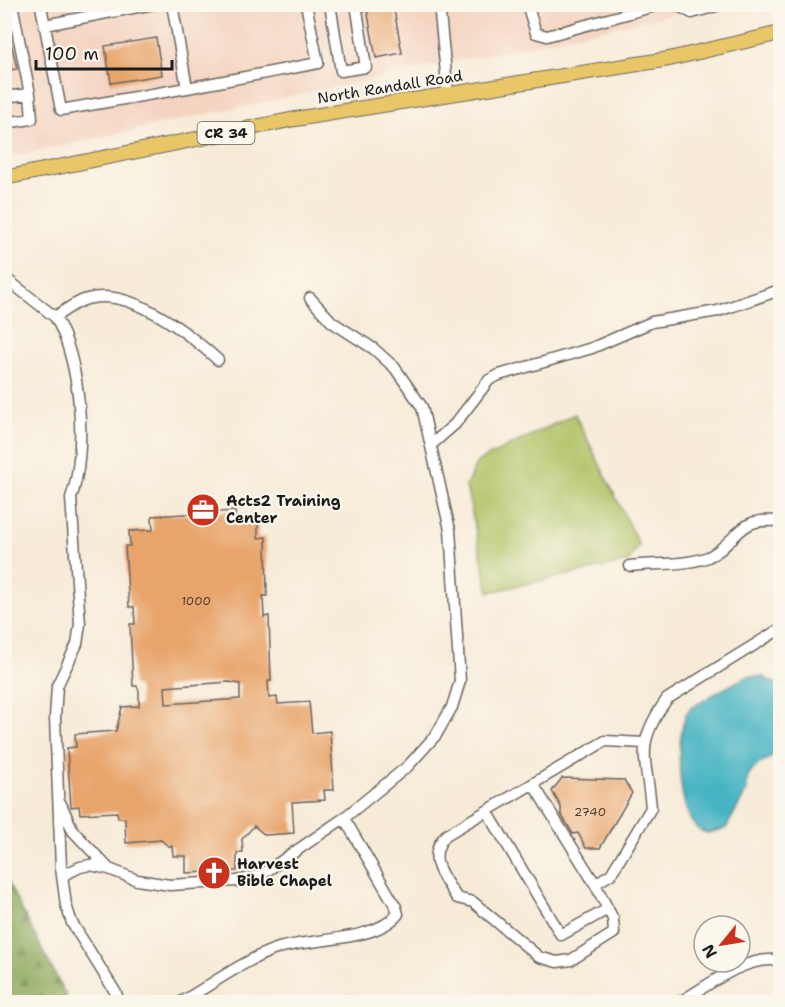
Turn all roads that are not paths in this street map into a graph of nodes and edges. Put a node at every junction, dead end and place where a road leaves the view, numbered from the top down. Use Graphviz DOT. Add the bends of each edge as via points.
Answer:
graph roads {
  1 [pos="12,4"];
  2 [pos="153,4"];
  3 [pos="172,4"];
  4 [pos="306,4"];
  5 [pos="330,4"];
  6 [pos="356,4"];
  7 [pos="439,4"];
  8 [pos="527,4"];
  9 [pos="662,4"];
  10 [pos="675,4"];
  11 [pos="723,4"];
  12 [pos="45,5"];
  13 [pos="45,25"];
  14 [pos="780,33"];
  15 [pos="187,88"];
  16 [pos="30,94"];
  17 [pos="448,94"];
  18 [pos="4,97"];
  19 [pos="4,123"];
  20 [pos="4,178"];
  21 [pos="4,277"];
  22 [pos="780,290"];
  23 [pos="310,298"];
  24 [pos="55,316"];
  25 [pos="218,360"];
  26 [pos="431,445"];
  27 [pos="780,521"];
  28 [pos="630,566"];
  29 [pos="780,629"];
  30 [pos="644,743"];
  31 [pos="534,784"];
  32 [pos="58,798"];
  33 [pos="487,811"];
  34 [pos="344,818"];
  35 [pos="108,869"];
  36 [pos="62,876"];
  37 [pos="595,884"];
  38 [pos="608,909"];
  39 [pos="780,960"];
  40 [pos="119,1002"];
  41 [pos="181,1002"];
  42 [pos="680,1002"];
  1 -- 16 [label="street"];
  2 -- 13 [label="street"];
  3 -- 15 [label="street"];
  4 -- 15 [label="street" via="318,63"];
  5 -- 6 [label="street" via="341,71 366,67"];
  7 -- 17 [label="street"];
  8 -- 9 [label="street" via="536,33 547,36"];
  10 -- 11 [label="street" via="692,13"];
  12 -- 13 [label="street"];
  13 -- 15 [label="street" via="61,110"];
  14 -- 17 [label="main road, North Randall Road / CR 34" via="669,59"];
  16 -- 18 [label="street"];
  16 -- 19 [label="street" via="32,119"];
  17 -- 20 [label="main road, North Randall Road / CR 34" via="295,119"];
  21 -- 24 [label="street"];
  22 -- 26 [label="street" via="718,311 652,322 592,348 499,375 489,380 455,424"];
  23 -- 26 [label="street" via="332,322 395,368 422,407"];
  24 -- 25 [label="street" via="88,298 121,301 153,311 186,332"];
  24 -- 32 [label="street" via="75,364 80,457 71,498 80,624 77,644 57,686"];
  26 -- 34 [label="street" via="450,530 460,681 452,707 436,735 408,766"];
  27 -- 28 [label="street" via="748,525 711,556 688,563"];
  29 -- 30 [label="street" via="667,699"];
  30 -- 31 [label="street" via="605,741"];
  30 -- 37 [label="street" via="651,808 610,874"];
  31 -- 33 [label="street"];
  31 -- 37 [label="street"];
  32 -- 35 [label="street" via="73,831"];
  32 -- 36 [label="street"];
  33 -- 38 [label="street" via="561,935"];
  33 -- 38 [label="street" via="438,843 438,868 457,898 473,902 539,957 557,962 571,960 614,933"];
  34 -- 35 [label="street" via="261,875 237,881 170,885 137,880"];
  34 -- 41 [label="street" via="398,914 374,930 268,952"];
  35 -- 36 [label="street" via="80,867"];
  36 -- 40 [label="street" via="72,923"];
  37 -- 38 [label="street"];
  39 -- 42 [label="street" via="747,963"];
}
